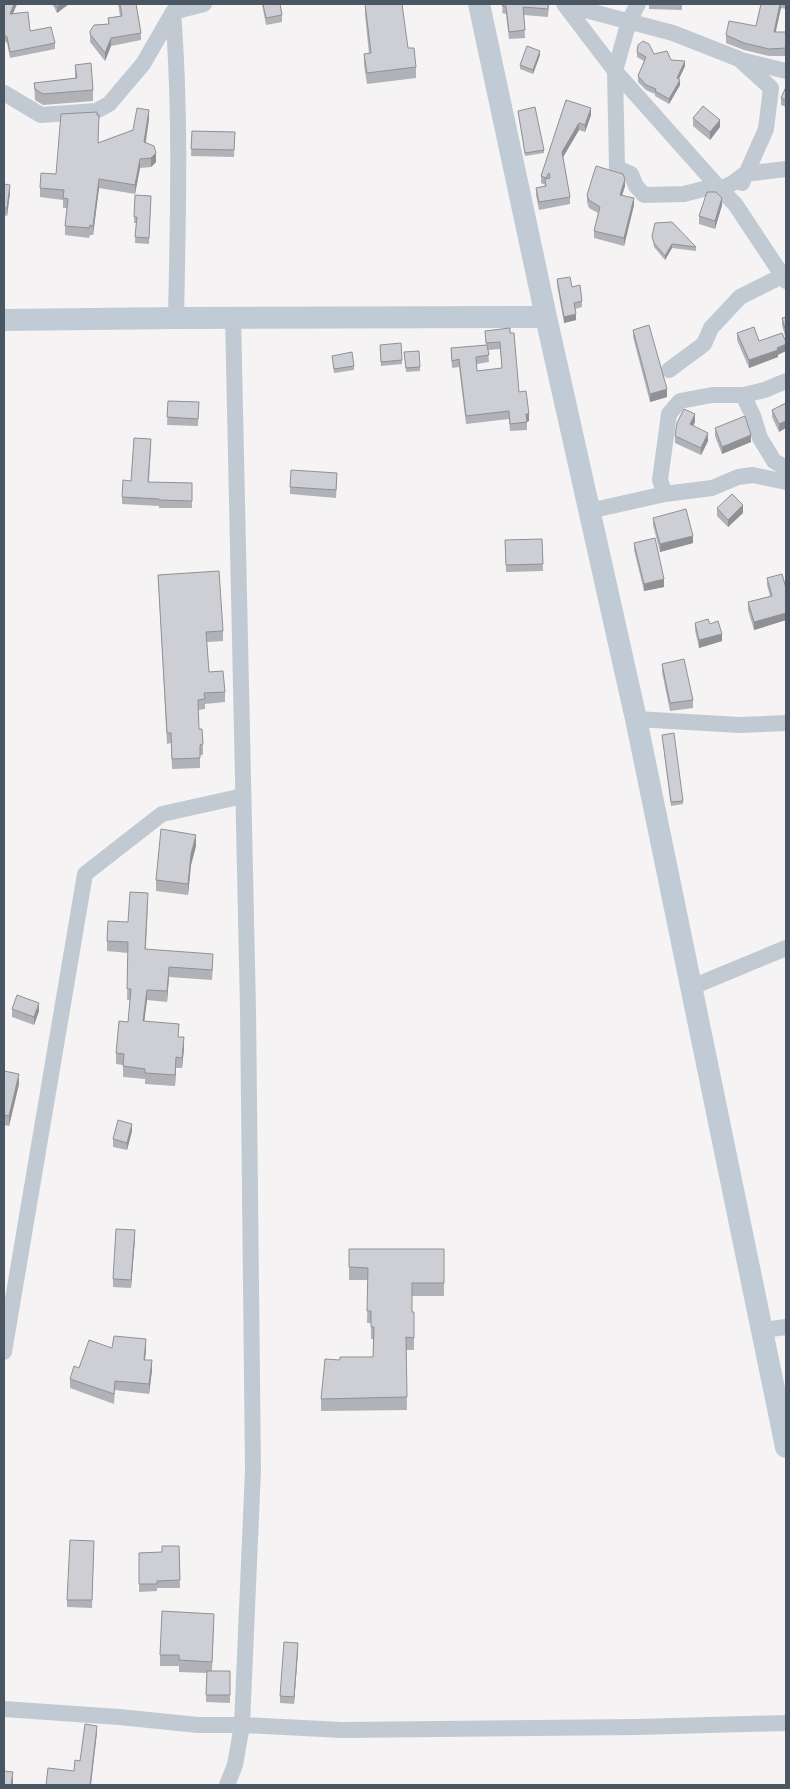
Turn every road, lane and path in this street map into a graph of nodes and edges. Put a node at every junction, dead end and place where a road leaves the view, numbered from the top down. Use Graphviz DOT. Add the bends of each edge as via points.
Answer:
graph roads {
  1 [pos="204,4"];
  2 [pos="479,4"];
  3 [pos="565,4"];
  4 [pos="638,4"];
  5 [pos="173,12"];
  6 [pos="629,21"];
  7 [pos="739,59"];
  8 [pos="786,70"];
  9 [pos="615,71"];
  10 [pos="4,93"];
  11 [pos="786,170"];
  12 [pos="745,174"];
  13 [pos="720,189"];
  14 [pos="735,204"];
  15 [pos="785,277"];
  16 [pos="233,317"];
  17 [pos="546,317"];
  18 [pos="176,318"];
  19 [pos="4,320"];
  20 [pos="669,370"];
  21 [pos="786,381"];
  22 [pos="743,394"];
  23 [pos="786,468"];
  24 [pos="786,482"];
  25 [pos="665,494"];
  26 [pos="590,511"];
  27 [pos="636,719"];
  28 [pos="786,723"];
  29 [pos="243,796"];
  30 [pos="786,948"];
  31 [pos="692,987"];
  32 [pos="786,1326"];
  33 [pos="763,1330"];
  34 [pos="4,1352"];
  35 [pos="786,1446"];
  36 [pos="4,1710"];
  37 [pos="786,1723"];
  38 [pos="242,1725"];
  39 [pos="227,1785"];
  1 -- 5 [label="street"];
  2 -- 17 [label="main road"];
  3 -- 6 [label="street"];
  3 -- 9 [label="street"];
  4 -- 6 [label="street"];
  5 -- 10 [label="street" via="143,64 109,104 96,111 41,116"];
  5 -- 18 [label="street" via="179,134"];
  6 -- 7 [label="street" via="673,33"];
  6 -- 9 [label="street"];
  7 -- 8 [label="street"];
  7 -- 12 [label="street" via="772,88 766,129"];
  9 -- 13 [label="street"];
  9 -- 13 [label="street" via="617,168 631,174 644,195"];
  11 -- 12 [label="street"];
  12 -- 13 [label="street"];
  12 -- 14 [label="street"];
  13 -- 14 [label="street"];
  14 -- 15 [label="street"];
  15 -- 20 [label="street" via="740,297 710,328 704,344"];
  16 -- 17 [label="main road"];
  16 -- 18 [label="main road"];
  16 -- 29 [label="street"];
  17 -- 26 [label="main road"];
  18 -- 19 [label="main road"];
  21 -- 22 [label="street" via="765,390"];
  22 -- 23 [label="street" via="760,438 774,461"];
  22 -- 25 [label="street" via="680,401 669,414 660,480"];
  24 -- 25 [label="street" via="753,475 738,477 712,488"];
  25 -- 26 [label="street"];
  26 -- 27 [label="main road"];
  27 -- 28 [label="street" via="740,725"];
  27 -- 31 [label="main road"];
  29 -- 34 [label="street" via="162,814 85,874"];
  29 -- 38 [label="street" via="253,1470"];
  30 -- 31 [label="street"];
  31 -- 33 [label="main road"];
  32 -- 33 [label="street"];
  33 -- 35 [label="main road"];
  36 -- 38 [label="street" via="198,1725"];
  37 -- 38 [label="street" via="352,1730"];
  38 -- 39 [label="street" via="236,1765"];
}
